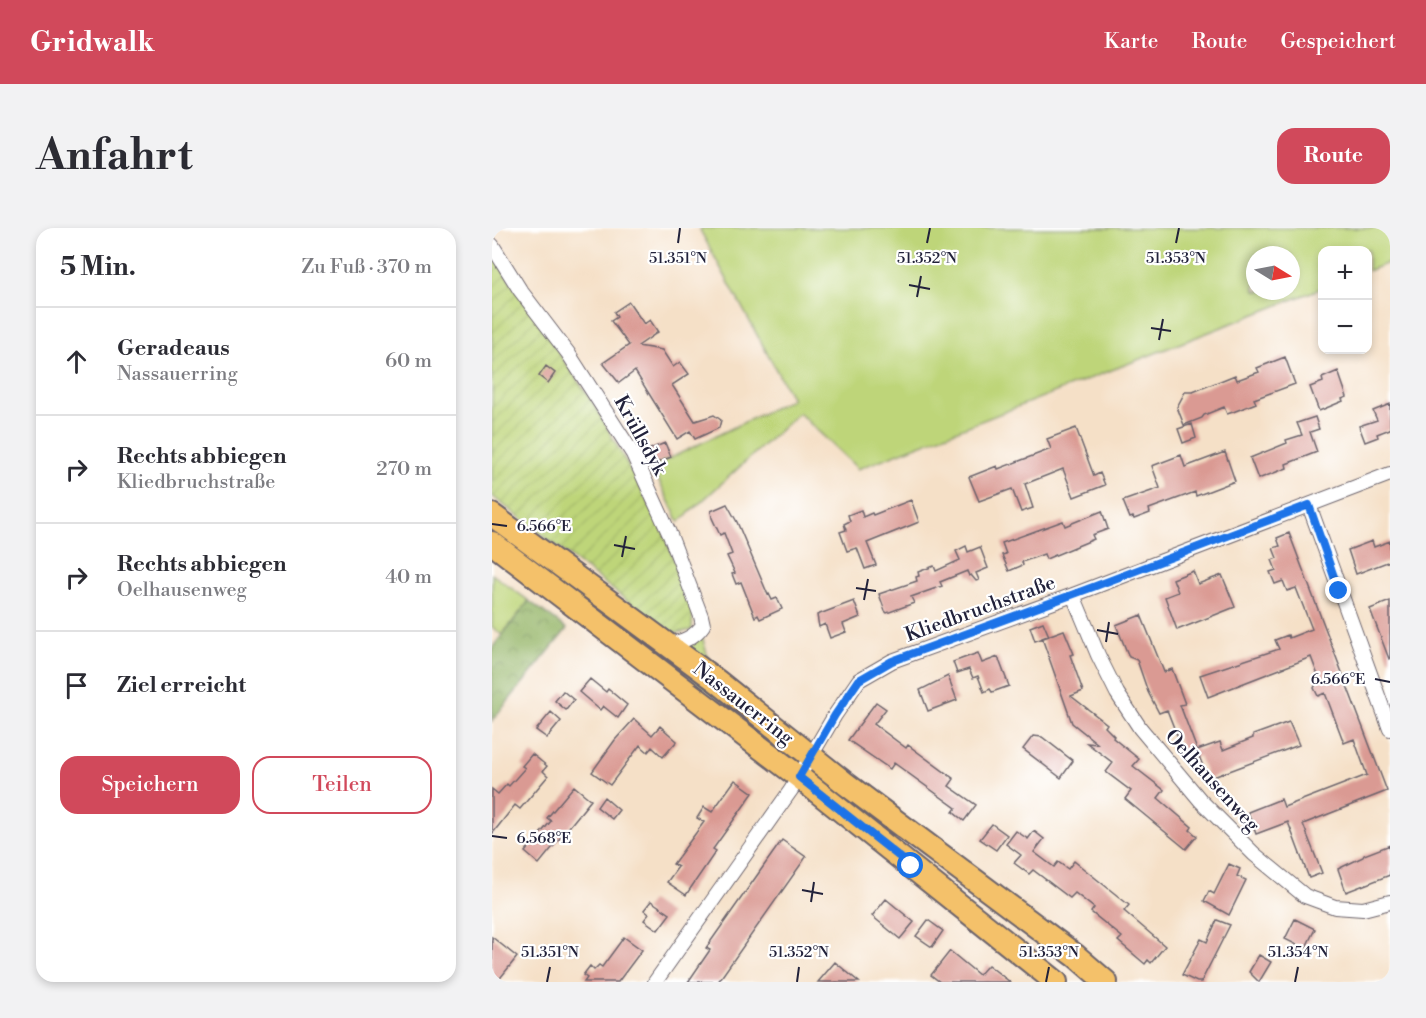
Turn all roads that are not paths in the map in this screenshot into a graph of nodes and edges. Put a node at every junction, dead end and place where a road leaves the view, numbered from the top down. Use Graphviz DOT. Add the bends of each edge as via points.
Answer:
graph roads {
  1 [pos="492,244"];
  2 [pos="1390,474"];
  3 [pos="1309,505"];
  4 [pos="492,515"];
  5 [pos="492,543"];
  6 [pos="1073,595"];
  7 [pos="667,644"];
  8 [pos="1390,729"];
  9 [pos="811,755"];
  10 [pos="799,777"];
  11 [pos="1390,902"];
  12 [pos="655,982"];
  13 [pos="1056,982"];
  14 [pos="1106,982"];
  1 -- 7 [label="street, Krüllsdyk" via="633,454 670,535 703,625 697,633"];
  2 -- 3 [label="street, Kliedbruchstraße"];
  3 -- 6 [label="street, Kliedbruchstraße"];
  3 -- 8 [label="street"];
  4 -- 7 [label="main road, Nassauerring"];
  5 -- 10 [label="main road, Nassauerring"];
  6 -- 9 [label="street, Kliedbruchstraße" via="892,661 859,680"];
  6 -- 11 [label="street, Oelhausenweg" via="1117,693 1140,728 1201,801 1254,854 1305,896 1335,907 1363,909"];
  7 -- 9 [label="main road, Nassauerring"];
  9 -- 10 [label="street, Kliedbruchstraße"];
  9 -- 14 [label="main road, Nassauerring"];
  10 -- 12 [label="street, Kliedbruchstraße"];
  10 -- 13 [label="main road, Nassauerring"];
}
